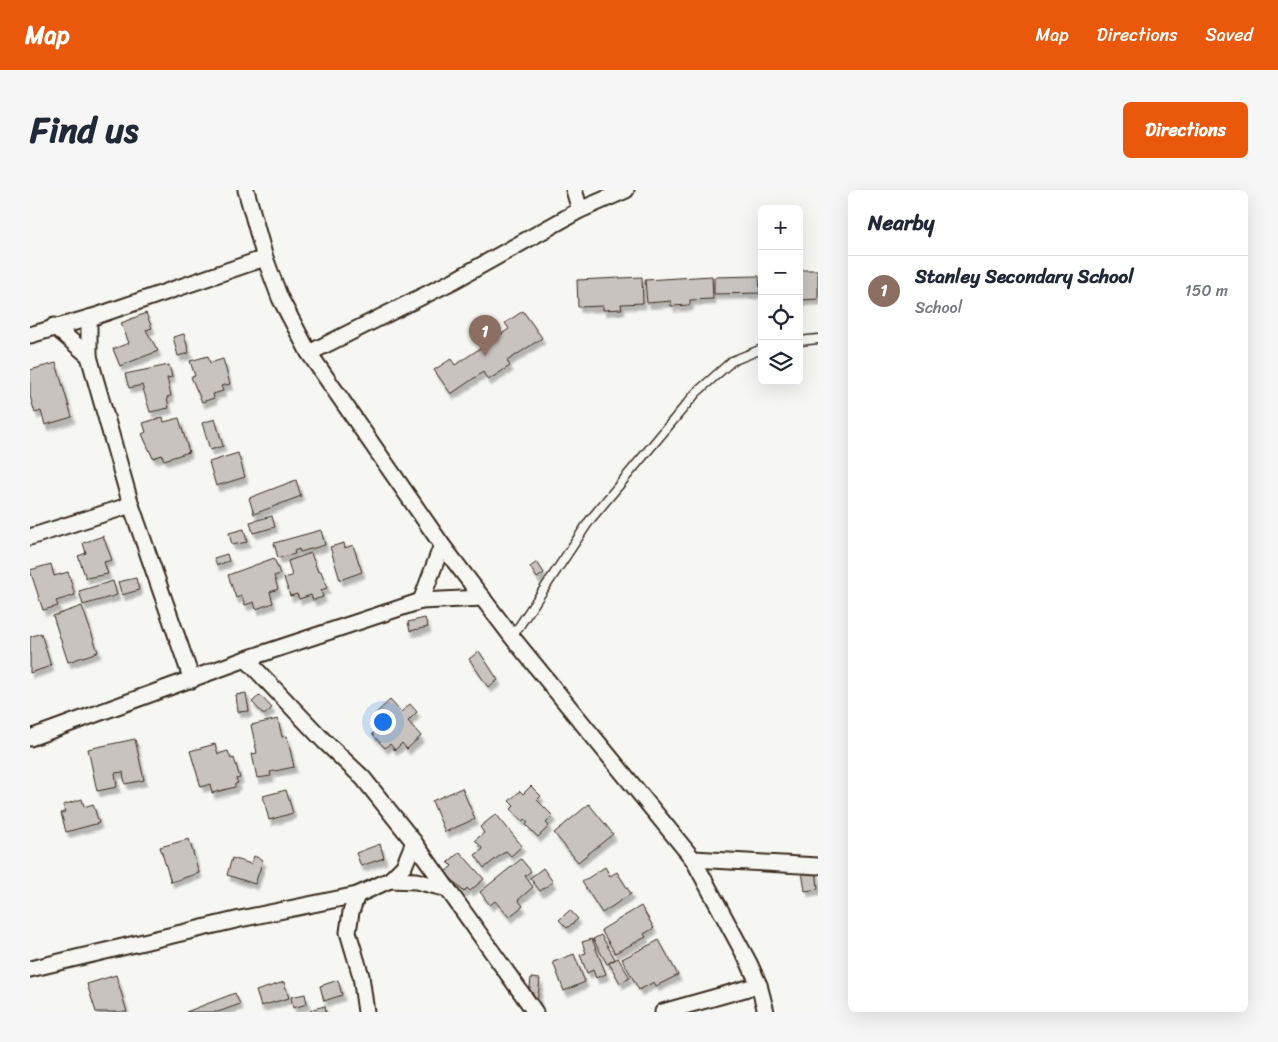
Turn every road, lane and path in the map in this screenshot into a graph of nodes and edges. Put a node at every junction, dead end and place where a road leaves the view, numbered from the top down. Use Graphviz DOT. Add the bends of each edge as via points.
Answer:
graph roads {
  1 [pos="246,190"];
  2 [pos="574,190"];
  3 [pos="626,190"];
  4 [pos="580,210"];
  5 [pos="265,258"];
  6 [pos="89,318"];
  7 [pos="54,326"];
  8 [pos="30,335"];
  9 [pos="818,339"];
  10 [pos="803,341"];
  11 [pos="758,351"];
  12 [pos="309,353"];
  13 [pos="89,356"];
  14 [pos="131,505"];
  15 [pos="30,537"];
  16 [pos="442,546"];
  17 [pos="483,598"];
  18 [pos="421,601"];
  19 [pos="512,637"];
  20 [pos="246,659"];
  21 [pos="192,680"];
  22 [pos="30,738"];
  23 [pos="414,842"];
  24 [pos="693,859"];
  25 [pos="818,866"];
  26 [pos="390,880"];
  27 [pos="448,889"];
  28 [pos="357,895"];
  29 [pos="30,969"];
  30 [pos="759,984"];
  31 [pos="366,1012"];
  32 [pos="535,1012"];
  33 [pos="663,1012"];
  34 [pos="766,1012"];
  1 -- 5 [label="street"];
  2 -- 4 [label="street"];
  3 -- 4 [label="street"];
  4 -- 12 [label="street" via="455,280"];
  5 -- 6 [label="street"];
  5 -- 12 [label="street" via="280,298"];
  6 -- 7 [label="street"];
  6 -- 13 [label="street"];
  7 -- 8 [label="street"];
  7 -- 13 [label="street"];
  9 -- 10 [label="lane"];
  11 -- 19 [label="lane" via="732,361 696,393 590,520"];
  12 -- 16 [label="street"];
  13 -- 14 [label="street"];
  14 -- 15 [label="street"];
  14 -- 21 [label="street"];
  16 -- 17 [label="street"];
  16 -- 18 [label="street"];
  17 -- 18 [label="street"];
  17 -- 19 [label="street"];
  18 -- 20 [label="street"];
  19 -- 24 [label="street"];
  20 -- 21 [label="street"];
  20 -- 23 [label="street" via="363,778"];
  21 -- 22 [label="street"];
  23 -- 26 [label="street" via="404,866"];
  23 -- 27 [label="street"];
  24 -- 25 [label="street"];
  24 -- 30 [label="street"];
  26 -- 27 [label="street"];
  26 -- 28 [label="street"];
  27 -- 32 [label="street"];
  28 -- 29 [label="street"];
  28 -- 31 [label="street" via="348,932 361,976"];
  30 -- 33 [label="street"];
  30 -- 34 [label="street"];
}
